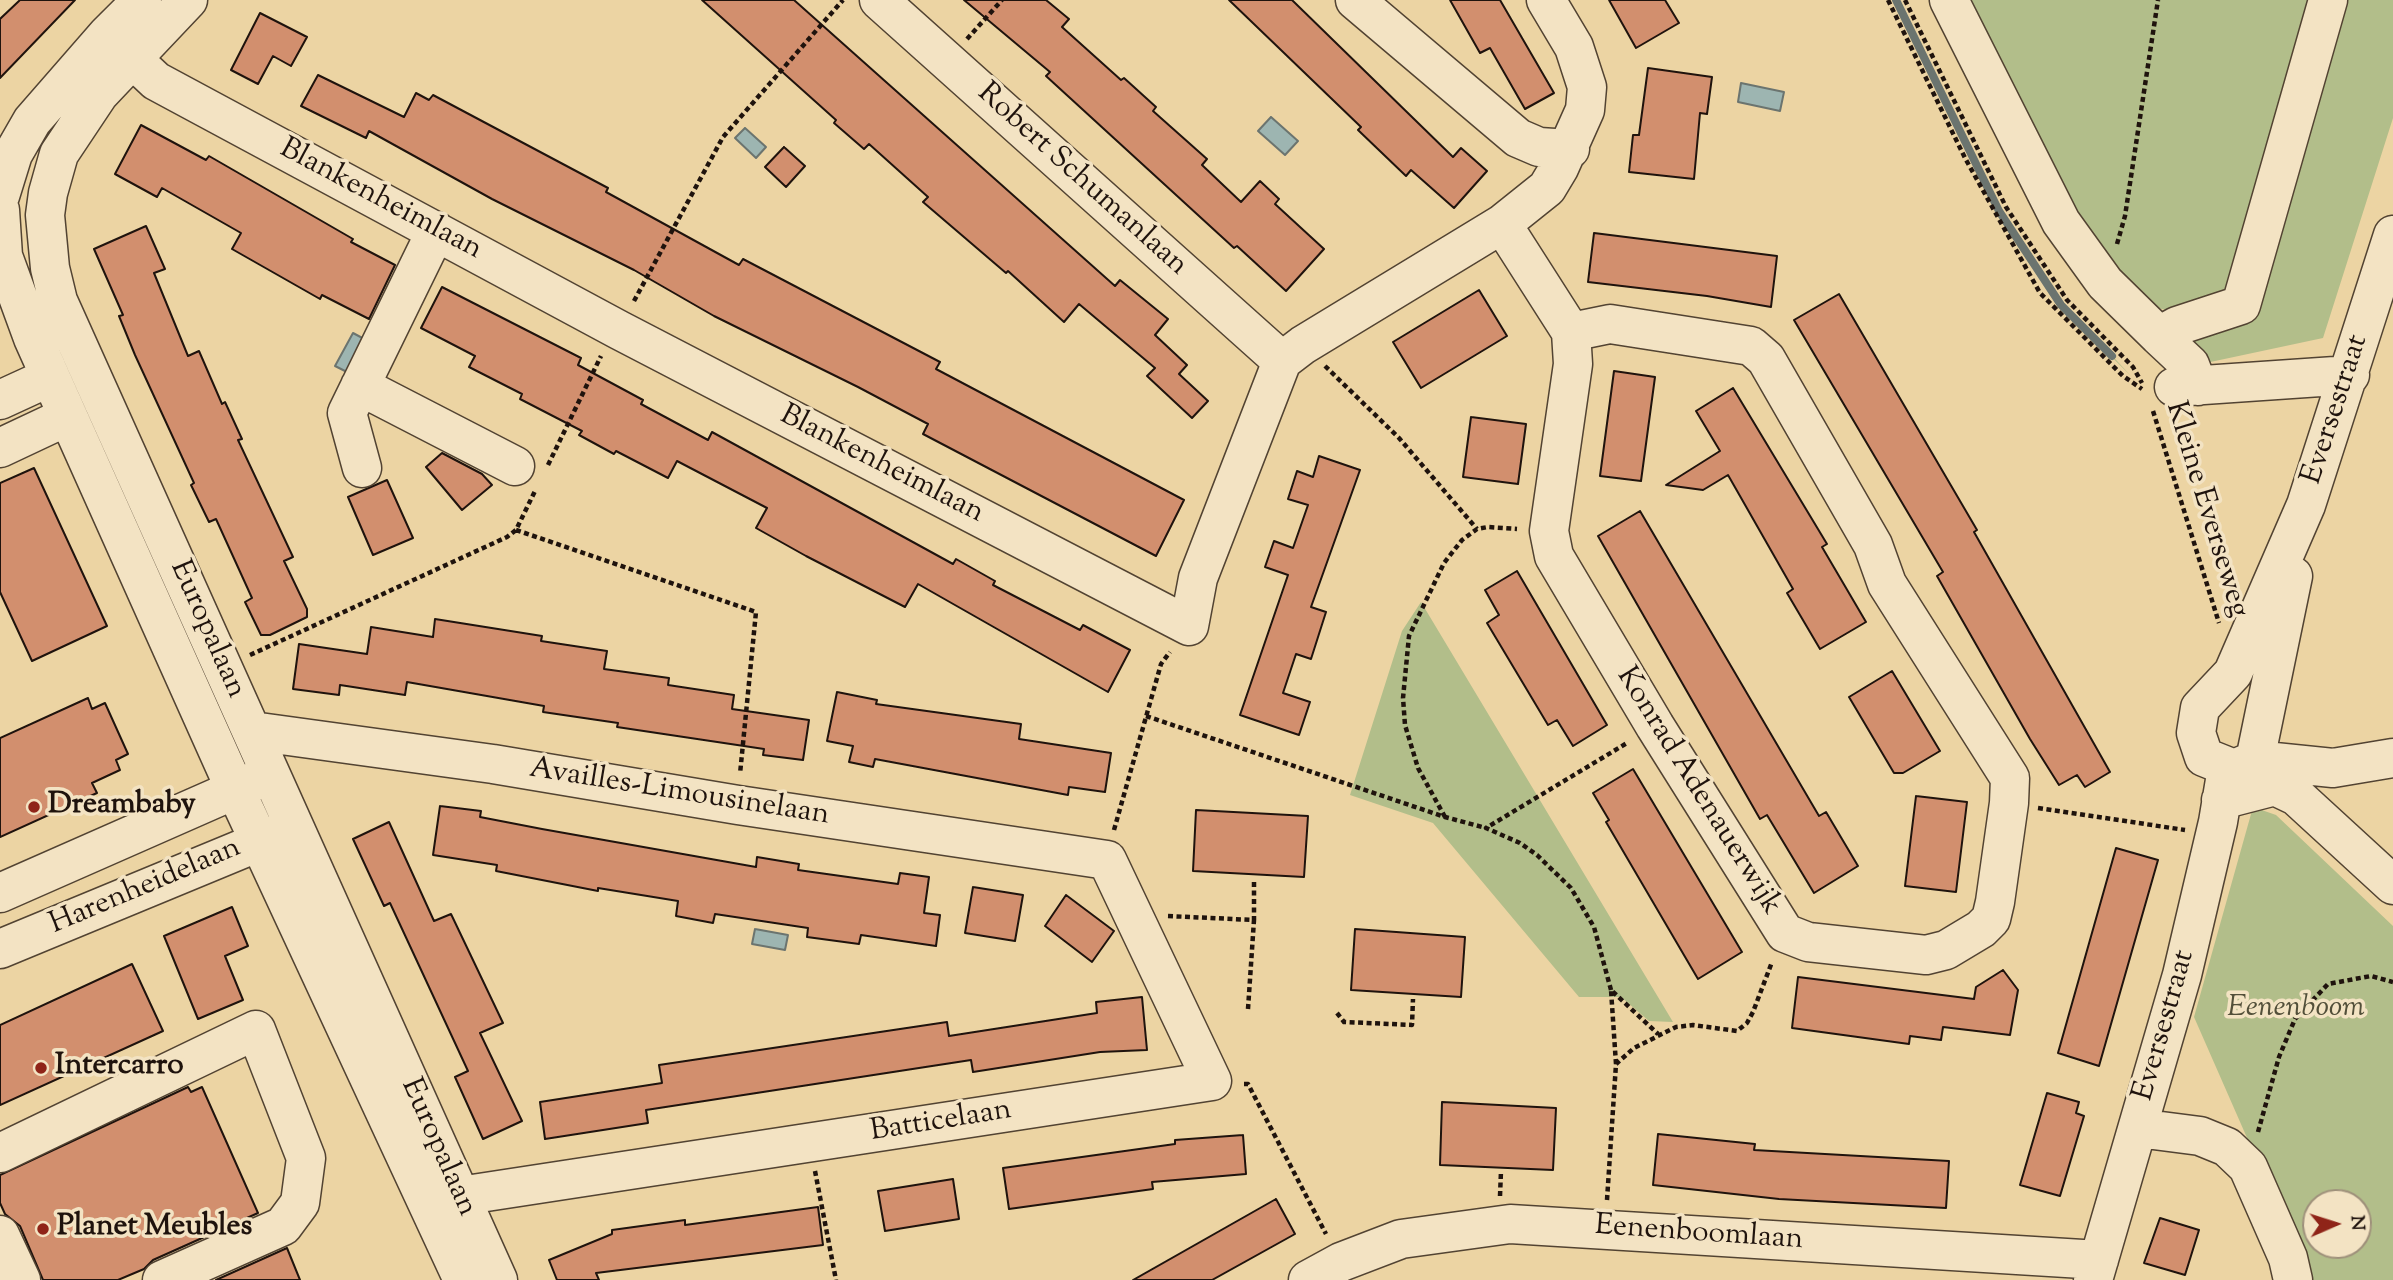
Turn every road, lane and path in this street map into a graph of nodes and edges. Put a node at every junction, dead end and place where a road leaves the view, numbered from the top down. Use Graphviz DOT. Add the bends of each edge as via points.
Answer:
graph roads {
  1 [pos="142,0"];
  2 [pos="188,0"];
  3 [pos="843,0"];
  4 [pos="879,0"];
  5 [pos="1002,0"];
  6 [pos="1355,0"];
  7 [pos="1546,0"];
  8 [pos="1888,0"];
  9 [pos="1949,0"];
  10 [pos="2158,0"];
  11 [pos="2328,0"];
  12 [pos="119,47"];
  13 [pos="948,61"];
  14 [pos="1570,149"];
  15 [pos="0,195"];
  16 [pos="0,210"];
  17 [pos="1502,224"];
  18 [pos="436,231"];
  19 [pos="2393,235"];
  20 [pos="2105,283"];
  21 [pos="617,328"];
  22 [pos="1571,332"];
  23 [pos="2159,336"];
  24 [pos="1293,353"];
  25 [pos="2350,375"];
  26 [pos="50,377"];
  27 [pos="360,386"];
  28 [pos="2172,389"];
  29 [pos="0,400"];
  30 [pos="68,416"];
  31 [pos="0,448"];
  32 [pos="362,468"];
  33 [pos="533,473"];
  34 [pos="2306,505"];
  35 [pos="1477,529"];
  36 [pos="516,530"];
  37 [pos="1549,531"];
  38 [pos="1189,626"];
  39 [pos="2220,628"];
  40 [pos="222,668"];
  41 [pos="1146,716"];
  42 [pos="1655,726"];
  43 [pos="251,731"];
  44 [pos="2393,758"];
  45 [pos="270,774"];
  46 [pos="235,789"];
  47 [pos="2230,791"];
  48 [pos="2009,803"];
  49 [pos="737,805"];
  50 [pos="1445,817"];
  51 [pos="1486,828"];
  52 [pos="277,834"];
  53 [pos="1107,860"];
  54 [pos="1254,881"];
  55 [pos="2393,885"];
  56 [pos="0,893"];
  57 [pos="1136,920"];
  58 [pos="1254,920"];
  59 [pos="1785,933"];
  60 [pos="0,949"];
  61 [pos="2393,982"];
  62 [pos="1611,990"];
  63 [pos="1413,999"];
  64 [pos="1248,1009"];
  65 [pos="1337,1013"];
  66 [pos="1658,1034"];
  67 [pos="1616,1064"];
  68 [pos="1212,1081"];
  69 [pos="2138,1128"];
  70 [pos="810,1143"];
  71 [pos="0,1153"];
  72 [pos="2248,1167"];
  73 [pos="443,1199"];
  74 [pos="1605,1229"];
  75 [pos="0,1235"];
  76 [pos="2096,1270"];
  77 [pos="1325,1271"];
  78 [pos="21,1280"];
  79 [pos="162,1280"];
  80 [pos="463,1280"];
  81 [pos="498,1280"];
  82 [pos="836,1280"];
  83 [pos="2293,1280"];
  1 -- 12 [label="street, Europalaan"];
  2 -- 12 [label="street, Europalaan"];
  3 -- 21 [label="path" via="723,136"];
  4 -- 13 [label="street, Robert Schumanlaan"];
  5 -- 13 [label="path"];
  6 -- 14 [label="street" via="1518,138 1539,147"];
  7 -- 14 [label="street" via="1574,47 1587,87 1585,110"];
  8 -- 28 [label="path" via="1965,159 2040,293 2123,376"];
  9 -- 20 [label="street" via="2061,222"];
  10 -- 20 [label="path" via="2125,216"];
  11 -- 23 [label="street" via="2241,305"];
  12 -- 15 [label="street, Europalaan" via="33,121 13,154"];
  12 -- 18 [label="street, Blankenheimlaan" via="156,81"];
  12 -- 40 [label="street, Europalaan" via="59,154 45,215 50,268 58,301"];
  13 -- 24 [label="street, Robert Schumanlaan"];
  14 -- 17 [label="street" via="1547,188"];
  16 -- 26 [label="street, Europalaan" via="8,274"];
  17 -- 22 [label="street, Konrad Adenauerwijk"];
  17 -- 24 [label="street"];
  18 -- 21 [label="street, Blankenheimlaan"];
  18 -- 27 [label="street"];
  19 -- 25 [label="street, Eversestraat"];
  20 -- 23 [label="street"];
  21 -- 33 [label="path"];
  21 -- 38 [label="street, Blankenheimlaan"];
  22 -- 37 [label="street, Konrad Adenauerwijk" via="1573,364"];
  22 -- 48 [label="street, Konrad Adenauerwijk" via="1610,324 1743,344 1761,351 1873,545 1886,584 2010,778"];
  23 -- 28 [label="street" via="2190,365"];
  24 -- 35 [label="path" via="1399,438"];
  24 -- 38 [label="street" via="1198,578"];
  25 -- 28 [label="street"];
  25 -- 34 [label="street, Eversestraat"];
  26 -- 29 [label="street"];
  26 -- 30 [label="street, Europalaan"];
  27 -- 32 [label="street" via="347,413"];
  27 -- 33 [label="street"];
  28 -- 39 [label="path, Kleine Everseweg"];
  30 -- 31 [label="street"];
  30 -- 46 [label="street, Europalaan"];
  33 -- 36 [label="path"];
  34 -- 47 [label="street, Eversestraat"];
  34 -- 47 [label="street, Eversestraat" via="2233,673 2200,708 2196,733 2204,757"];
  35 -- 37 [label="path"];
  35 -- 50 [label="path" via="1444,563 1425,599 1409,636 1405,670 1405,725 1411,750"];
  36 -- 40 [label="path"];
  36 -- 49 [label="path" via="756,612"];
  37 -- 42 [label="street, Konrad Adenauerwijk" via="1554,556"];
  38 -- 41 [label="path" via="1161,664"];
  40 -- 43 [label="street, Europalaan"];
  41 -- 50 [label="path"];
  41 -- 53 [label="path"];
  42 -- 51 [label="path"];
  42 -- 59 [label="street, Konrad Adenauerwijk"];
  43 -- 45 [label="street, Europalaan"];
  43 -- 49 [label="street, Availles-Limousinelaan" via="494,764"];
  44 -- 47 [label="street"];
  45 -- 46 [label="street, Harenheidelaan"];
  45 -- 52 [label="street, Europalaan"];
  46 -- 52 [label="street, Europalaan"];
  46 -- 56 [label="street, Harenheidelaan"];
  47 -- 48 [label="path"];
  47 -- 55 [label="street" via="2275,786 2296,796"];
  47 -- 69 [label="street, Eversestraat"];
  48 -- 59 [label="street, Konrad Adenauerwijk" via="1991,919 1947,950 1926,955 1808,942"];
  49 -- 53 [label="street, Availles-Limousinelaan"];
  50 -- 51 [label="path"];
  51 -- 62 [label="path" via="1537,855 1571,888 1594,927"];
  52 -- 60 [label="street, Harenheidelaan"];
  52 -- 73 [label="street, Europalaan"];
  53 -- 57 [label="street"];
  54 -- 58 [label="path"];
  57 -- 58 [label="path" via="1152,915"];
  57 -- 68 [label="street"];
  58 -- 64 [label="path"];
  59 -- 66 [label="path" via="1747,1023 1737,1031 1693,1025"];
  61 -- 72 [label="path" via="2371,976 2328,984 2295,1019 2278,1057"];
  62 -- 66 [label="path"];
  62 -- 67 [label="path"];
  63 -- 65 [label="path" via="1412,1025 1344,1022"];
  66 -- 67 [label="path"];
  67 -- 74 [label="path"];
  68 -- 70 [label="street, Batticelaan"];
  68 -- 77 [label="path" via="1248,1084"];
  69 -- 72 [label="street" via="2200,1136 2227,1147"];
  69 -- 76 [label="street, Eversestraat"];
  70 -- 73 [label="street, Batticelaan"];
  70 -- 82 [label="path"];
  71 -- 79 [label="street" via="256,1030 306,1158 300,1203 283,1226"];
  72 -- 83 [label="street"];
  73 -- 80 [label="street, Europalaan"];
  73 -- 81 [label="street, Europalaan"];
  74 -- 76 [label="street, Eenenboomlaan"];
  74 -- 77 [label="street, Eenenboomlaan" via="1510,1224 1462,1228 1401,1239"];
  75 -- 78 [label="street"];
}
